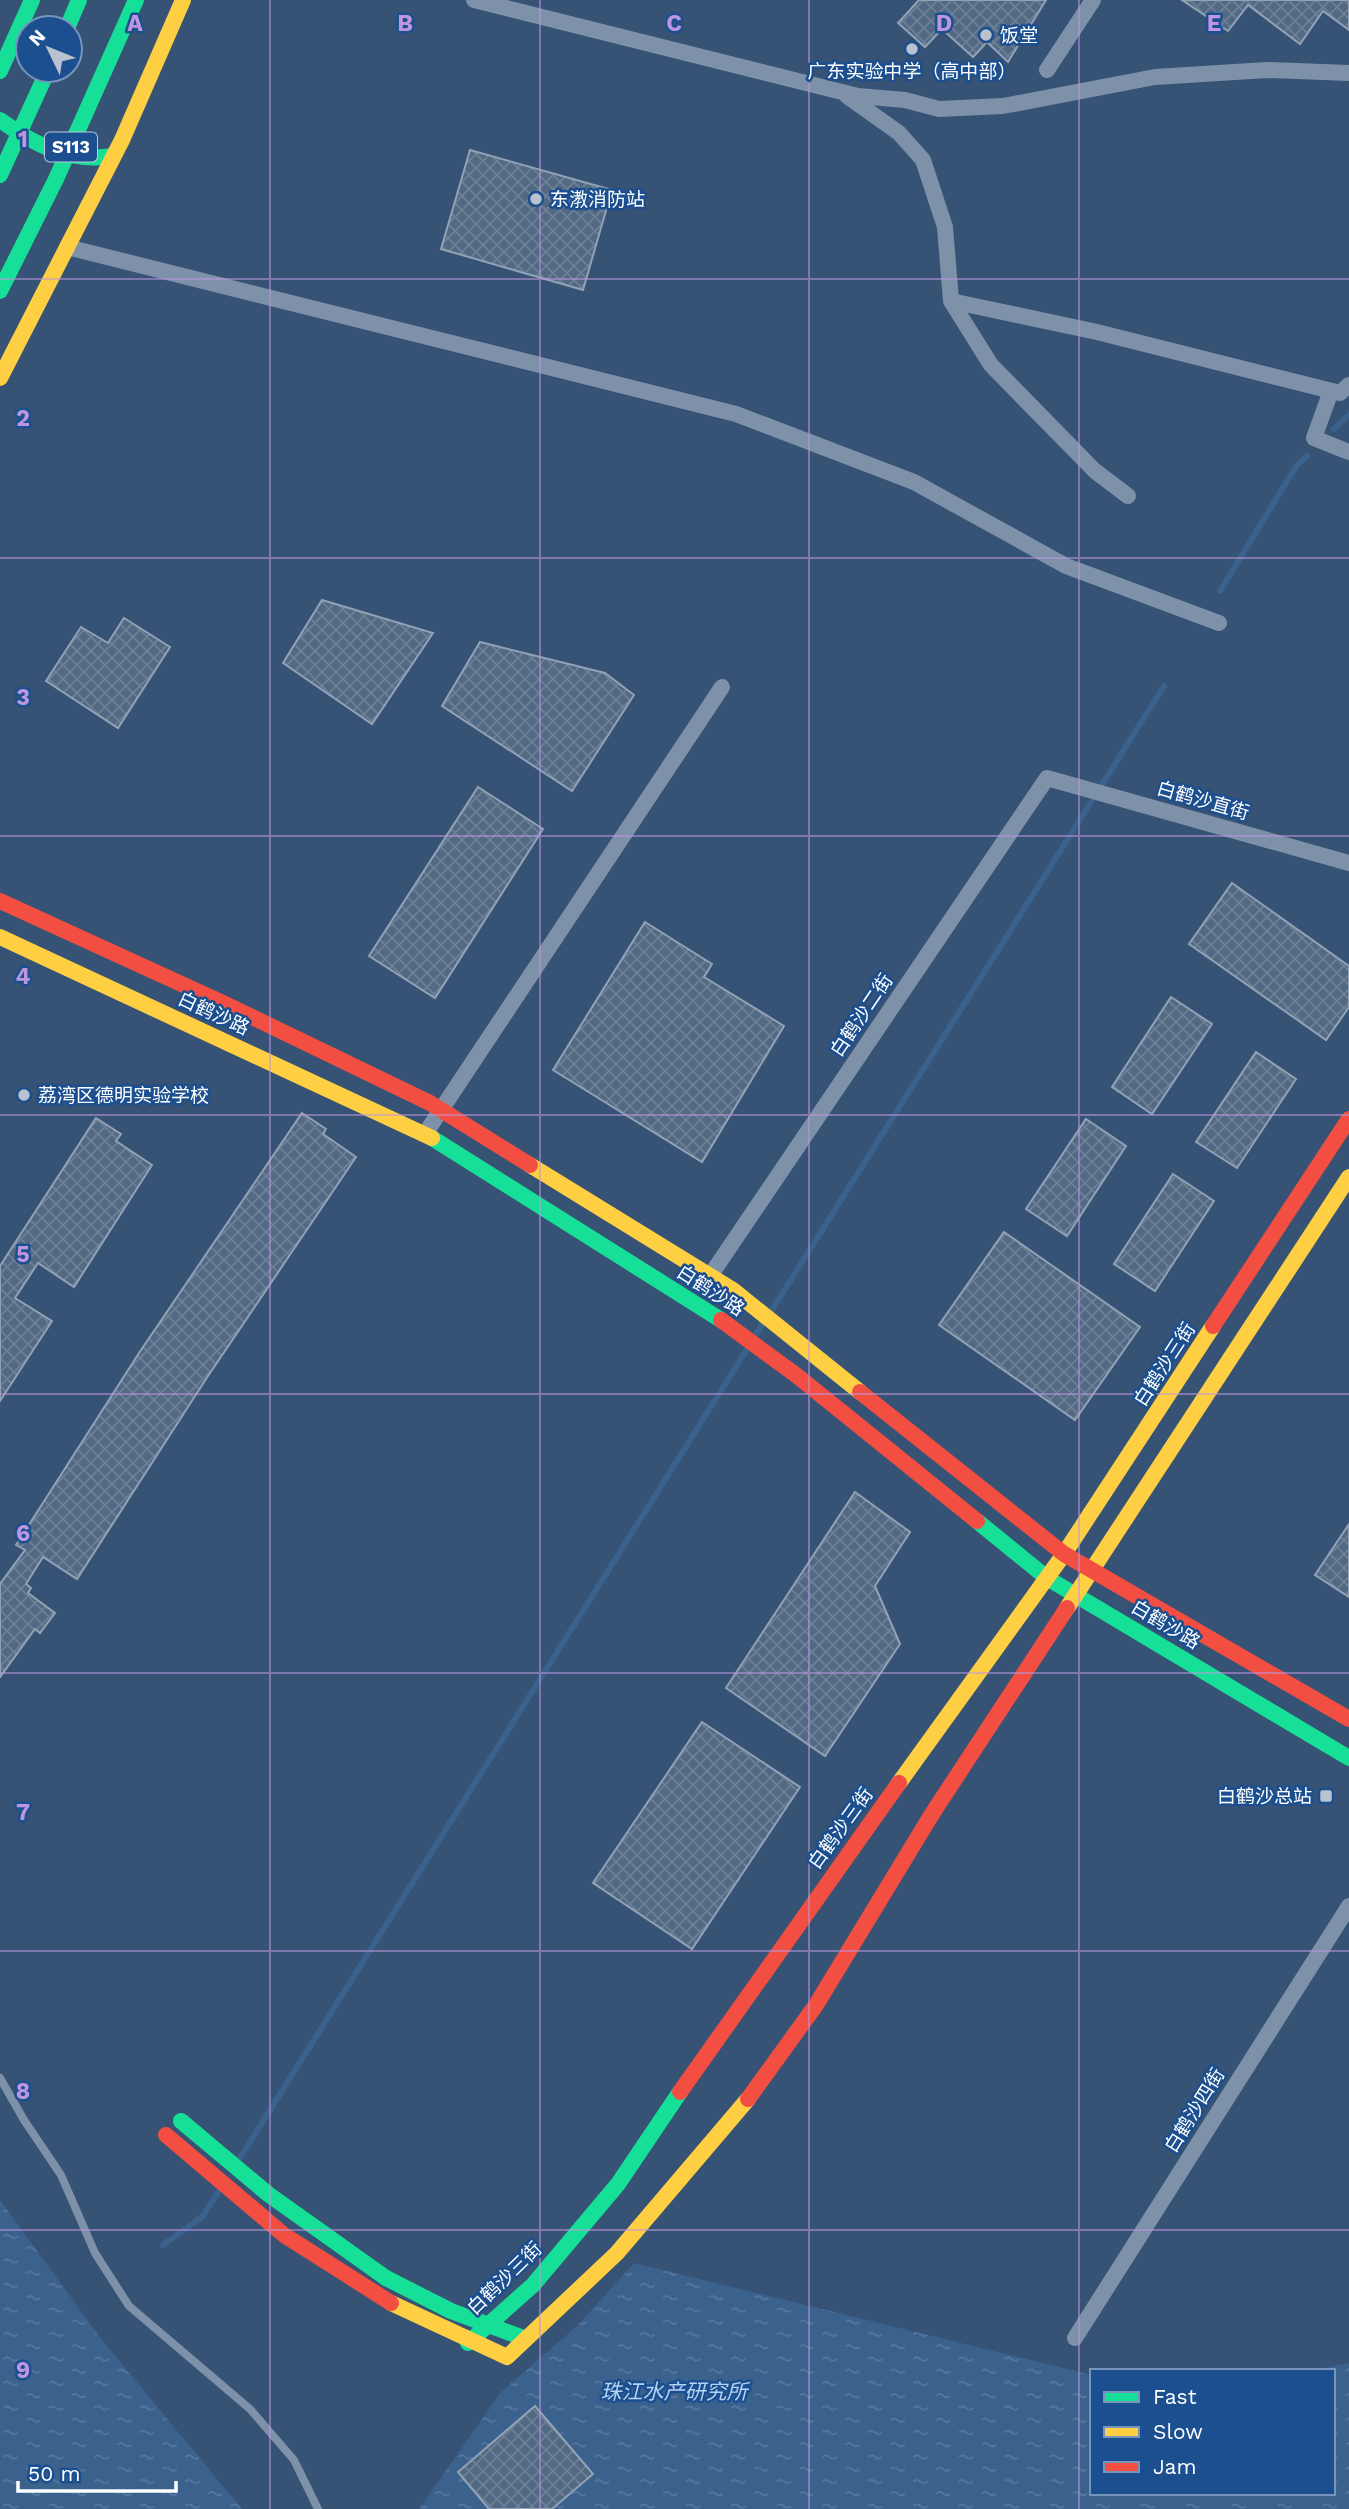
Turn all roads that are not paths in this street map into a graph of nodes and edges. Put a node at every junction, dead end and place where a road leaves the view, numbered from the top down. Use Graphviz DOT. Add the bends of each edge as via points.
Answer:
graph roads {
  1 [pos="32,0"];
  2 [pos="136,0"];
  3 [pos="184,0"];
  4 [pos="474,0"];
  5 [pos="1093,0"];
  6 [pos="1047,70"];
  7 [pos="0,71"];
  8 [pos="1349,73"];
  9 [pos="42,84"];
  10 [pos="839,91"];
  11 [pos="0,120"];
  12 [pos="113,156"];
  13 [pos="0,175"];
  14 [pos="67,247"];
  15 [pos="0,291"];
  16 [pos="951,301"];
  17 [pos="0,379"];
  18 [pos="1349,385"];
  19 [pos="1331,391"];
  20 [pos="1349,452"];
  21 [pos="1128,496"];
  22 [pos="1219,623"];
  23 [pos="722,687"];
  24 [pos="1046,778"];
  25 [pos="1349,863"];
  26 [pos="0,901"];
  27 [pos="0,937"];
  28 [pos="441,1110"];
  29 [pos="1349,1119"];
  30 [pos="425,1134"];
  31 [pos="1349,1177"];
  32 [pos="710,1276"];
  33 [pos="1064,1554"];
  34 [pos="1092,1570"];
  35 [pos="1047,1578"];
  36 [pos="1075,1594"];
  37 [pos="1349,1719"];
  38 [pos="1349,1758"];
  39 [pos="1349,1906"];
  40 [pos="0,2078"];
  41 [pos="181,2121"];
  42 [pos="166,2135"];
  43 [pos="487,2324"];
  44 [pos="1074,2337"];
  45 [pos="526,2339"];
  46 [pos="468,2343"];
  47 [pos="318,2509"];
  1 -- 7 [label="street"];
  2 -- 15 [label="street, S113, bridge"];
  3 -- 12 [label="street"];
  4 -- 10 [label="street"];
  5 -- 6 [label="street"];
  8 -- 10 [label="street" via="1267,71 1155,77 1003,106 939,109"];
  9 -- 13 [label="street, S113, bridge"];
  10 -- 16 [label="street" via="899,133 923,160 945,227"];
  11 -- 12 [label="street" via="66,155 90,160"];
  12 -- 14 [label="street"];
  14 -- 17 [label="street"];
  14 -- 22 [label="street" via="736,414 914,482 1066,566"];
  16 -- 19 [label="street"];
  16 -- 21 [label="street" via="991,365 1095,471"];
  18 -- 19 [label="street" via="1340,393"];
  19 -- 20 [label="street" via="1314,438"];
  23 -- 28 [label="street"];
  24 -- 25 [label="street, 白鹤沙直街"];
  24 -- 32 [label="street, 白鹤沙二街"];
  26 -- 28 [label="street, 白鹤沙路"];
  27 -- 30 [label="street, 白鹤沙路"];
  28 -- 30 [label="street"];
  28 -- 32 [label="street, 白鹤沙路"];
  29 -- 33 [label="street, 白鹤沙三街"];
  30 -- 35 [label="street, 白鹤沙路" via="718,1318 796,1375"];
  31 -- 34 [label="street, 白鹤沙三街"];
  32 -- 33 [label="street, 白鹤沙路" via="812,1350"];
  33 -- 34 [label="street, 白鹤沙路"];
  33 -- 35 [label="street, 白鹤沙三街"];
  34 -- 36 [label="street, 白鹤沙三街"];
  34 -- 37 [label="street, 白鹤沙路"];
  35 -- 36 [label="street, 白鹤沙路"];
  35 -- 43 [label="street, 白鹤沙三街" via="724,2026 618,2184 533,2284"];
  36 -- 38 [label="street, 白鹤沙路"];
  36 -- 45 [label="street, 白鹤沙三街" via="932,1814 816,2005 737,2115 617,2253"];
  39 -- 44 [label="street, 白鹤沙四街"];
  40 -- 47 [label="lane" via="61,2175 95,2253 129,2306 250,2409 294,2460"];
  41 -- 42 [label="lane"];
  41 -- 43 [label="street" via="268,2194 386,2278"];
  42 -- 46 [label="street" via="255,2213 379,2297"];
  43 -- 45 [label="street"];
  43 -- 46 [label="street, 白鹤沙三街"];
  45 -- 46 [label="street, 白鹤沙三街" via="507,2357"];
}
